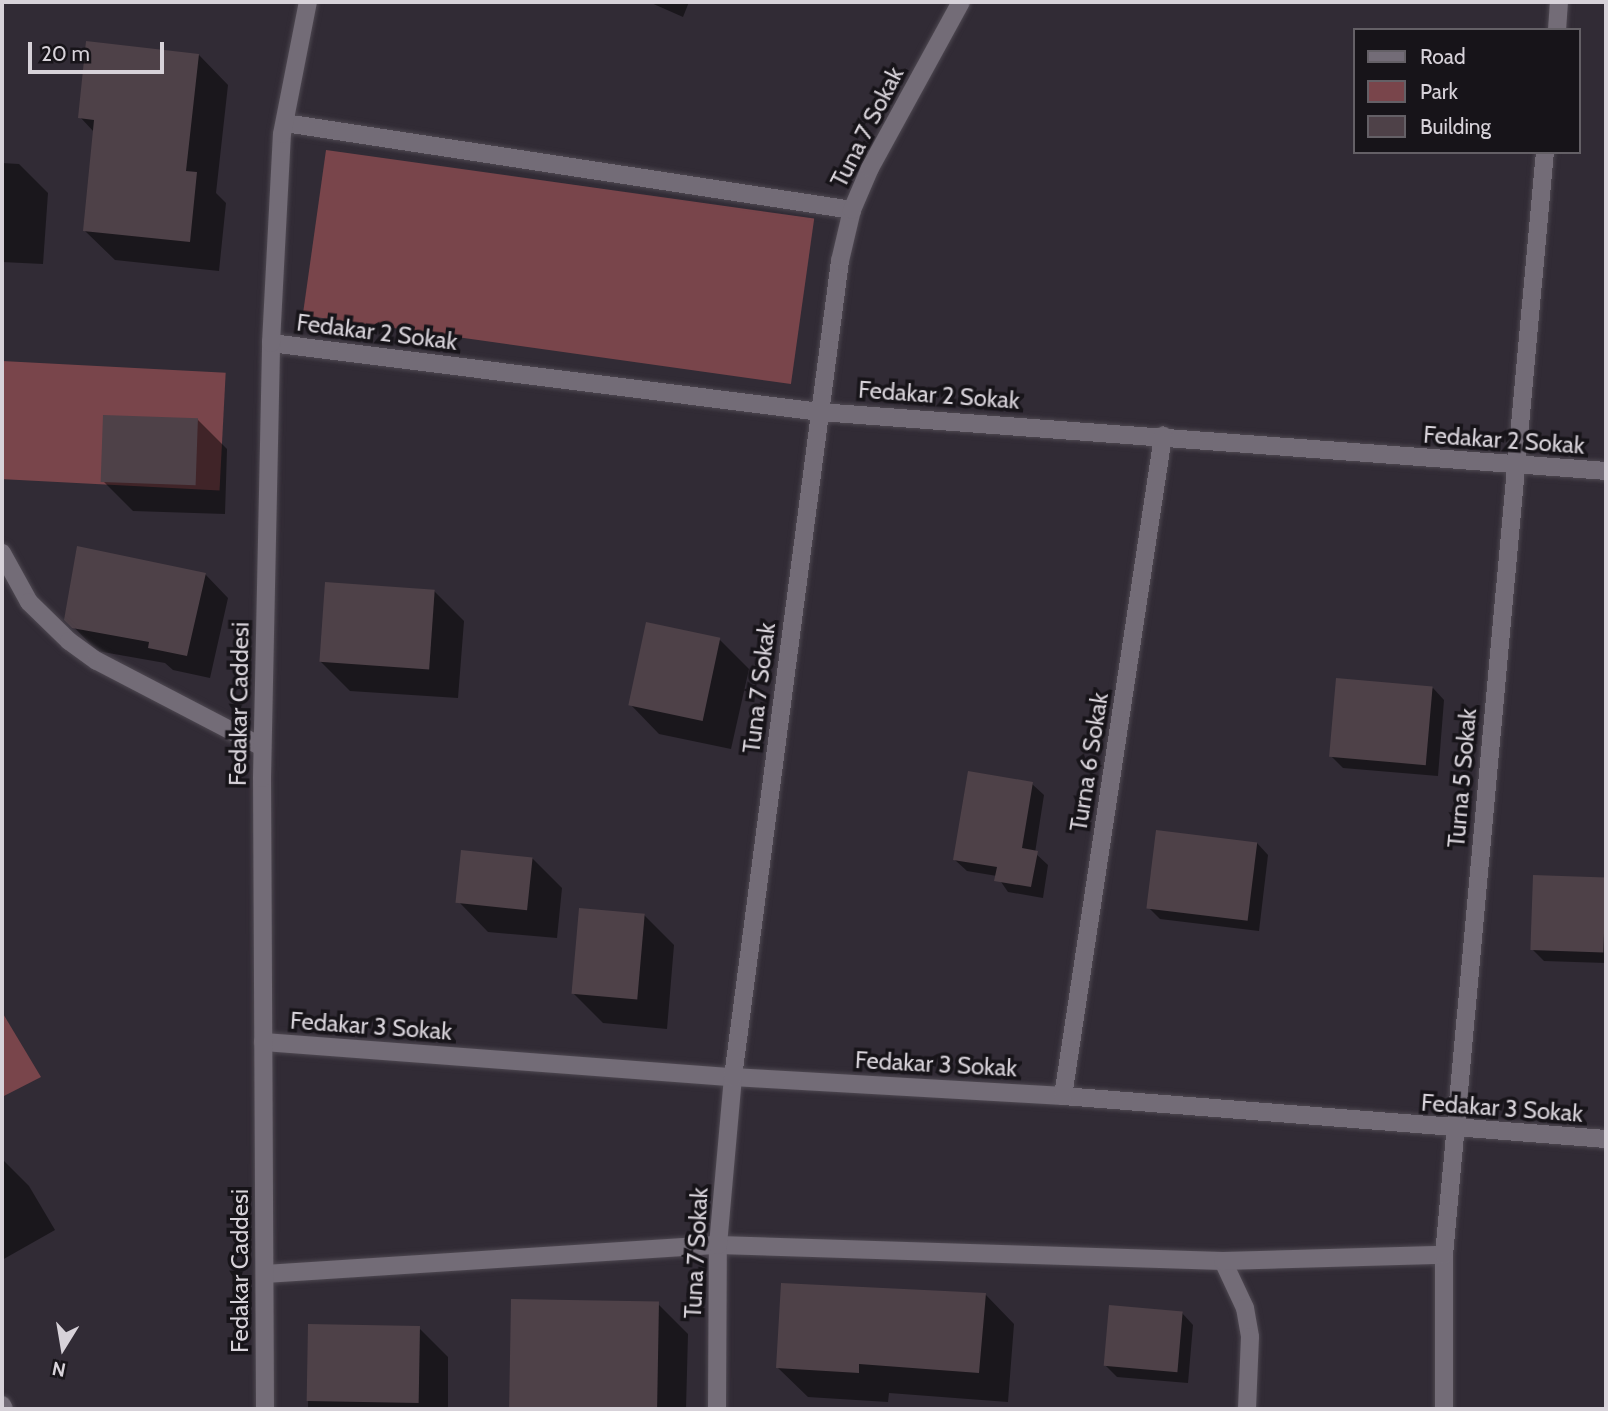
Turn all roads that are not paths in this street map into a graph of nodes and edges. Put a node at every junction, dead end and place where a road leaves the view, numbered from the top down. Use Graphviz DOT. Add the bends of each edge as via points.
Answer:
graph roads {
  1 [pos="308,2"];
  2 [pos="961,2"];
  3 [pos="1559,2"];
  4 [pos="1557,28"];
  5 [pos="285,123"];
  6 [pos="1545,154"];
  7 [pos="852,210"];
  8 [pos="271,343"];
  9 [pos="820,412"];
  10 [pos="1163,436"];
  11 [pos="1514,466"];
  12 [pos="1606,471"];
  13 [pos="2,554"];
  14 [pos="262,747"];
  15 [pos="263,1042"];
  16 [pos="733,1077"];
  17 [pos="1063,1096"];
  18 [pos="1454,1130"];
  19 [pos="1606,1139"];
  20 [pos="718,1245"];
  21 [pos="1444,1255"];
  22 [pos="1223,1261"];
  23 [pos="265,1273"];
  24 [pos="265,1409"];
  25 [pos="717,1409"];
  26 [pos="1247,1409"];
  27 [pos="1444,1409"];
  1 -- 5 [label="street, Fedakar Caddesi"];
  2 -- 7 [label="street, Tuna 7 Sokak" via="870,168"];
  3 -- 4 [label="street"];
  5 -- 7 [label="street"];
  5 -- 8 [label="street, Fedakar Caddesi"];
  6 -- 11 [label="street, Turna 5 Sokak"];
  7 -- 9 [label="street, Tuna 7 Sokak"];
  8 -- 9 [label="street, Fedakar 2 Sokak"];
  8 -- 14 [label="street, Fedakar Caddesi"];
  9 -- 10 [label="street, Fedakar 2 Sokak"];
  9 -- 16 [label="street, Tuna 7 Sokak"];
  10 -- 11 [label="street, Fedakar 2 Sokak"];
  10 -- 17 [label="street, Turna 6 Sokak"];
  11 -- 12 [label="street, Fedakar 2 Sokak"];
  11 -- 18 [label="street, Turna 5 Sokak"];
  13 -- 14 [label="street" via="29,602 69,641 97,661"];
  14 -- 15 [label="street, Fedakar Caddesi"];
  15 -- 16 [label="street, Fedakar 3 Sokak"];
  15 -- 23 [label="street, Fedakar Caddesi"];
  16 -- 17 [label="street, Fedakar 3 Sokak"];
  16 -- 20 [label="street, Tuna 7 Sokak"];
  17 -- 18 [label="street, Fedakar 3 Sokak"];
  18 -- 19 [label="street, Fedakar 3 Sokak"];
  18 -- 21 [label="street, Turna 5 Sokak"];
  20 -- 22 [label="street"];
  20 -- 23 [label="street"];
  20 -- 25 [label="street, Tuna 7 Sokak"];
  21 -- 22 [label="street"];
  21 -- 27 [label="street, Turna 5 Sokak"];
  22 -- 26 [label="street" via="1245,1308 1250,1337"];
  23 -- 24 [label="street, Fedakar Caddesi"];
}
